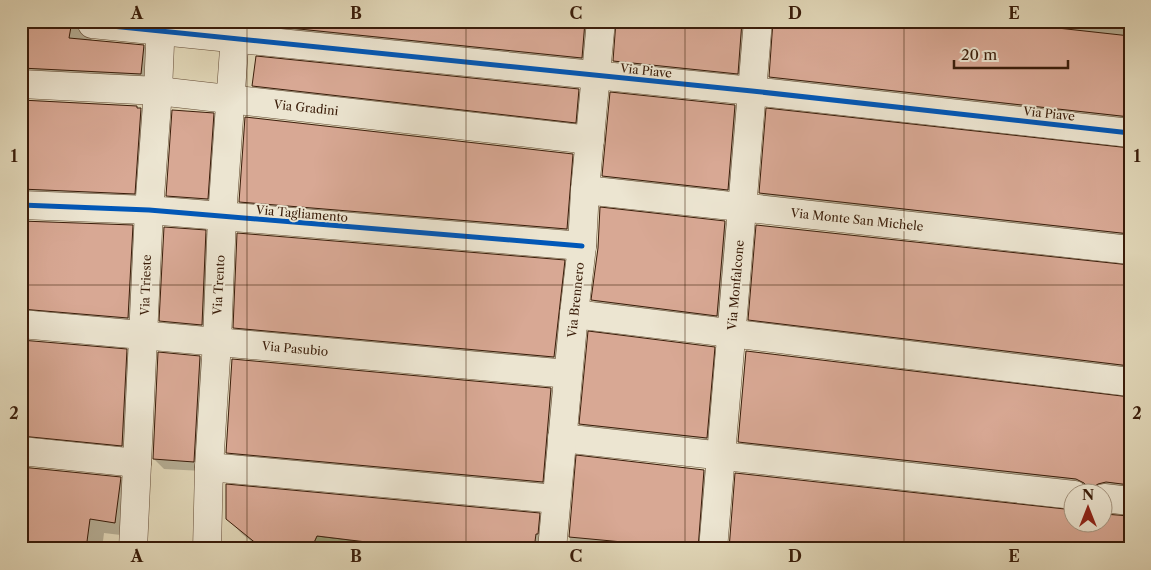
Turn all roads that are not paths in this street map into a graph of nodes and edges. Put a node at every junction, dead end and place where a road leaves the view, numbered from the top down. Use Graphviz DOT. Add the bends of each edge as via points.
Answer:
graph roads {
  1 [pos="601,21"];
  2 [pos="758,21"];
  3 [pos="92,24"];
  4 [pos="161,26"];
  5 [pos="235,30"];
  6 [pos="596,76"];
  7 [pos="21,84"];
  8 [pos="158,91"];
  9 [pos="752,91"];
  10 [pos="230,100"];
  11 [pos="1130,133"];
  12 [pos="590,140"];
  13 [pos="585,190"];
  14 [pos="21,205"];
  15 [pos="742,207"];
  16 [pos="149,210"];
  17 [pos="222,217"];
  18 [pos="582,246"];
  19 [pos="1130,250"];
  20 [pos="574,314"];
  21 [pos="21,324"];
  22 [pos="732,333"];
  23 [pos="144,335"];
  24 [pos="217,342"];
  25 [pos="568,374"];
  26 [pos="1130,382"];
  27 [pos="562,438"];
  28 [pos="21,451"];
  29 [pos="721,456"];
  30 [pos="138,463"];
  31 [pos="209,467"];
  32 [pos="1064,494"];
  33 [pos="556,499"];
  34 [pos="1114,499"];
  35 [pos="1130,501"];
  36 [pos="133,549"];
  37 [pos="206,549"];
  38 [pos="552,549"];
  39 [pos="713,549"];
  1 -- 6 [label="street, Via Brennero"];
  2 -- 9 [label="street, Via Monfalcone"];
  3 -- 4 [label="street, Via Piave"];
  4 -- 5 [label="street, Via Piave"];
  4 -- 8 [label="street, Via Trieste"];
  5 -- 6 [label="street, Via Piave"];
  5 -- 10 [label="street, Via Trento"];
  6 -- 9 [label="street, Via Piave"];
  6 -- 12 [label="street, Via Brennero"];
  7 -- 8 [label="street, Via Gradini"];
  8 -- 10 [label="street, Via Gradini"];
  8 -- 16 [label="street, Via Trieste"];
  9 -- 11 [label="street, Via Piave"];
  9 -- 15 [label="street, Via Monfalcone"];
  10 -- 12 [label="street, Via Gradini"];
  10 -- 17 [label="street, Via Trento"];
  12 -- 13 [label="street, Via Brennero"];
  13 -- 15 [label="street, Via Monte San Michele"];
  13 -- 18 [label="street, Via Brennero"];
  14 -- 16 [label="street, Via Tagliamento"];
  15 -- 19 [label="street, Via Monte San Michele"];
  15 -- 22 [label="street, Via Monfalcone"];
  16 -- 17 [label="street, Via Tagliamento"];
  16 -- 23 [label="street, Via Trieste"];
  17 -- 18 [label="street, Via Tagliamento"];
  17 -- 24 [label="street, Via Trento"];
  18 -- 20 [label="street, Via Brennero"];
  20 -- 22 [label="street"];
  20 -- 25 [label="street, Via Brennero"];
  21 -- 23 [label="street, Via Pasubio"];
  22 -- 26 [label="street"];
  22 -- 29 [label="street, Via Monfalcone"];
  23 -- 24 [label="street, Via Pasubio"];
  23 -- 30 [label="street, Via Trieste"];
  24 -- 25 [label="street, Via Pasubio"];
  24 -- 31 [label="street, Via Trento"];
  25 -- 27 [label="street, Via Brennero"];
  27 -- 29 [label="street"];
  27 -- 33 [label="street, Via Brennero"];
  28 -- 30 [label="street"];
  29 -- 32 [label="street"];
  29 -- 39 [label="street, Via Monfalcone"];
  30 -- 36 [label="street, Via Trieste"];
  31 -- 33 [label="street"];
  31 -- 37 [label="street, Via Trento"];
  33 -- 38 [label="street, Via Brennero"];
  34 -- 35 [label="street"];
}
